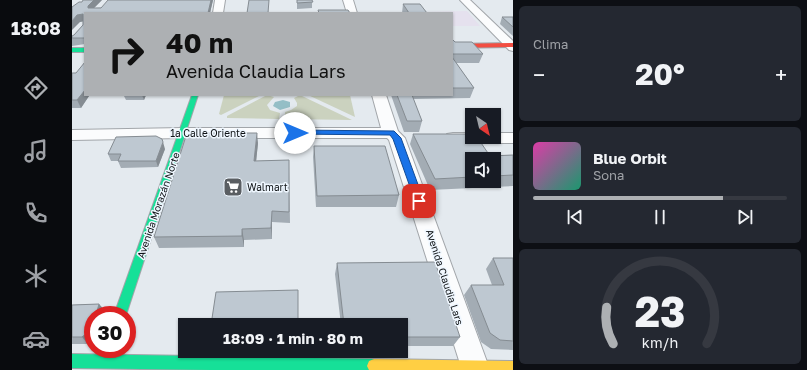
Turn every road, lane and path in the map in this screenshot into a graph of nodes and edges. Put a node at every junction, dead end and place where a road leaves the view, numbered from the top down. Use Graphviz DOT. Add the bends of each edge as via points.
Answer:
graph roads {
  1 [pos="220,0"];
  2 [pos="348,0"];
  3 [pos="465,0"];
  4 [pos="218,12"];
  5 [pos="352,12"];
  6 [pos="453,46"];
  7 [pos="512,46"];
  8 [pos="72,50"];
  9 [pos="84,50"];
  10 [pos="195,96"];
  11 [pos="380,96"];
  12 [pos="183,133"];
  13 [pos="72,135"];
  14 [pos="401,136"];
  15 [pos="436,138"];
  16 [pos="513,138"];
  17 [pos="123,306"];
  18 [pos="72,361"];
  19 [pos="104,362"];
  20 [pos="513,368"];
  21 [pos="476,369"];
  1 -- 4 [label="street"];
  2 -- 5 [label="street"];
  3 -- 7 [label="street"];
  6 -- 7 [label="street"];
  8 -- 9 [label="street"];
  10 -- 12 [label="street, Avenida Morazán Norte"];
  11 -- 14 [label="street, Avenida Claudia Lars"];
  12 -- 13 [label="street, 1a Calle Oriente"];
  12 -- 14 [label="street, 1a Calle Oriente"];
  12 -- 17 [label="street, Avenida Morazán Norte"];
  14 -- 21 [label="street, Avenida Claudia Lars" via="424,214"];
  15 -- 16 [label="street"];
  18 -- 19 [label="street"];
  19 -- 21 [label="street"];
  20 -- 21 [label="street"];
}
